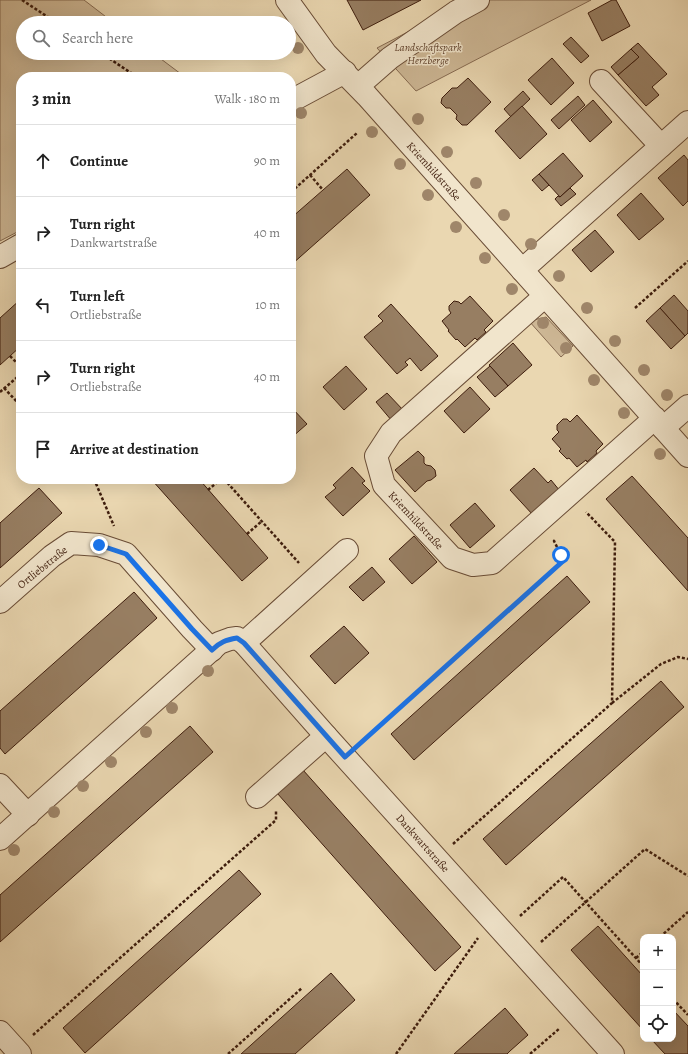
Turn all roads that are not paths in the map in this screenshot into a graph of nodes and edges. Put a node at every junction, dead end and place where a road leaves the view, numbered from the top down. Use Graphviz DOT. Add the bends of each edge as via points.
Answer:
graph roads {
  1 [pos="287,0"];
  2 [pos="478,0"];
  3 [pos="351,79"];
  4 [pos="601,80"];
  5 [pos="296,99"];
  6 [pos="688,122"];
  7 [pos="661,146"];
  8 [pos="16,248"];
  9 [pos="0,257"];
  10 [pos="522,270"];
  11 [pos="545,296"];
  12 [pos="688,406"];
  13 [pos="659,423"];
  14 [pos="688,456"];
  15 [pos="347,550"];
  16 [pos="0,602"];
  17 [pos="229,644"];
  18 [pos="326,736"];
  19 [pos="0,785"];
  20 [pos="261,794"];
  21 [pos="28,815"];
  22 [pos="0,839"];
  23 [pos="0,1032"];
  24 [pos="18,1052"];
  25 [pos="613,1054"];
  1 -- 3 [label="street, Kriemhildstraße" via="326,54"];
  2 -- 3 [label="street" via="456,12 390,58"];
  3 -- 5 [label="street"];
  3 -- 10 [label="street, Kriemhildstraße"];
  4 -- 7 [label="street"];
  6 -- 7 [label="street"];
  7 -- 10 [label="street"];
  8 -- 9 [label="street"];
  10 -- 11 [label="street, Kriemhildstraße"];
  11 -- 13 [label="street, Kriemhildstraße"];
  11 -- 13 [label="street, Kriemhildstraße" via="391,433 376,456 384,485 452,558 474,565 492,563"];
  12 -- 13 [label="street"];
  13 -- 14 [label="street, Kriemhildstraße"];
  15 -- 17 [label="street" via="314,580"];
  16 -- 17 [label="street, Ortliebstraße" via="52,556 71,543 99,545 126,554 192,629"];
  17 -- 18 [label="street, Dankwartstraße"];
  17 -- 21 [label="street"];
  18 -- 20 [label="street"];
  18 -- 25 [label="street, Dankwartstraße"];
  19 -- 21 [label="street"];
  21 -- 22 [label="street"];
  23 -- 24 [label="street"];
}
